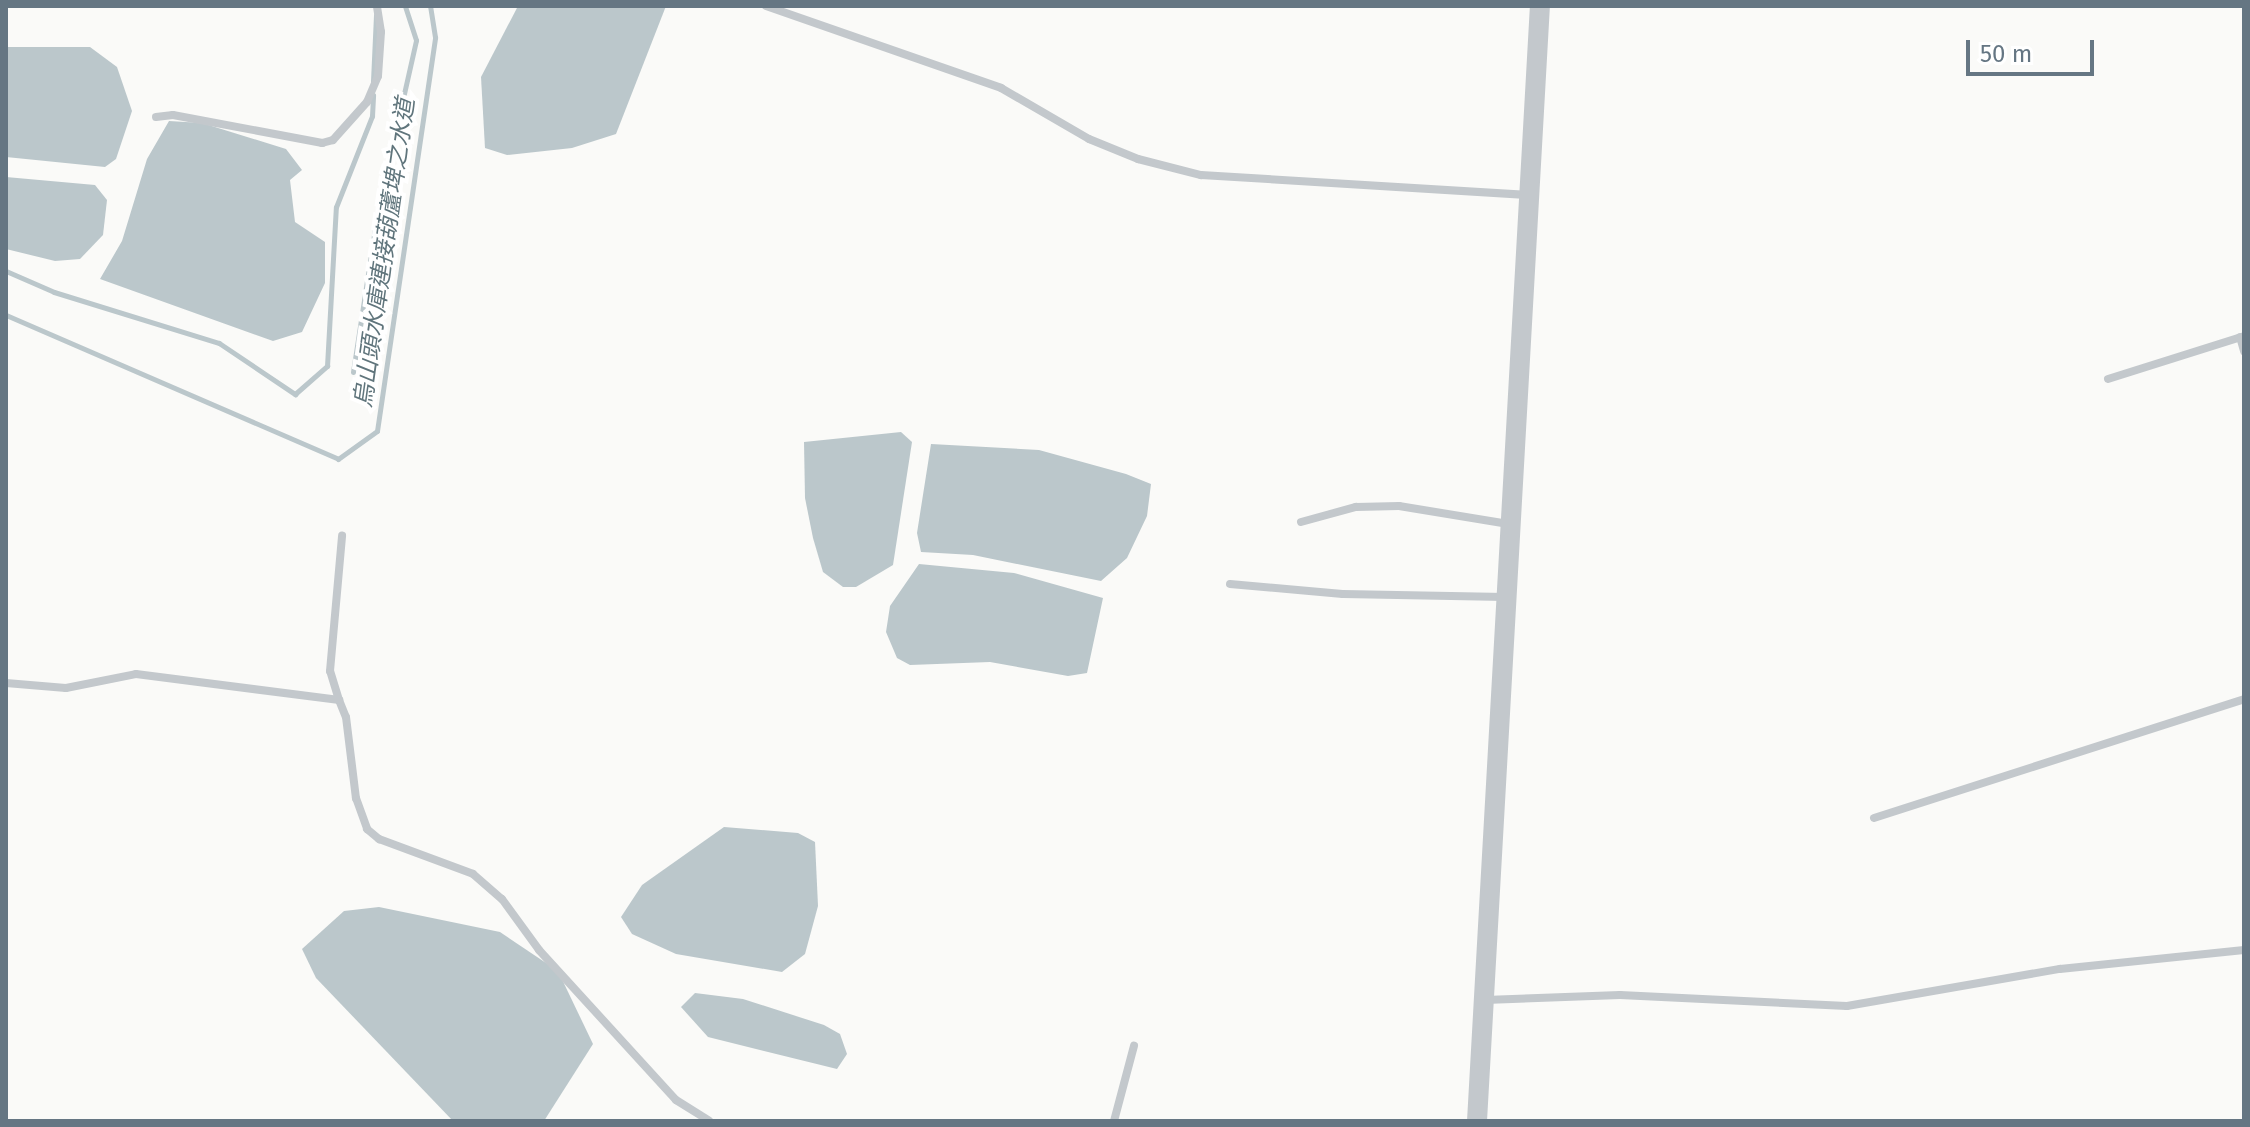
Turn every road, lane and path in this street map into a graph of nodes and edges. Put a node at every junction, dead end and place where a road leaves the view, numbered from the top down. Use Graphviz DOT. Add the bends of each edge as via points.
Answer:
graph roads {
  1 [pos="377,6"];
  2 [pos="766,6"];
  3 [pos="1540,6"];
  4 [pos="156,117"];
  5 [pos="1528,195"];
  6 [pos="2242,337"];
  7 [pos="2244,351"];
  8 [pos="2108,379"];
  9 [pos="1301,522"];
  10 [pos="1510,525"];
  11 [pos="342,536"];
  12 [pos="1230,584"];
  13 [pos="1506,597"];
  14 [pos="6,683"];
  15 [pos="2244,699"];
  16 [pos="339,700"];
  17 [pos="1874,818"];
  18 [pos="2244,950"];
  19 [pos="1485,1000"];
  20 [pos="1134,1046"];
  21 [pos="709,1121"];
  22 [pos="1114,1121"];
  23 [pos="1477,1121"];
  1 -- 4 [label="lane" via="378,76 367,102 333,140 322,143 173,115"];
  2 -- 5 [label="lane" via="1001,88 1089,139 1138,159 1201,175"];
  3 -- 5 [label="street"];
  5 -- 10 [label="street"];
  6 -- 7 [label="lane"];
  6 -- 8 [label="lane"];
  9 -- 10 [label="lane" via="1356,507 1399,506"];
  10 -- 13 [label="street"];
  11 -- 16 [label="lane" via="330,671"];
  12 -- 13 [label="lane" via="1343,594"];
  13 -- 19 [label="street"];
  14 -- 16 [label="lane" via="66,688 136,674"];
  15 -- 17 [label="lane"];
  16 -- 21 [label="lane" via="356,798 367,829 379,839 473,874 502,899 539,950 676,1100"];
  18 -- 19 [label="lane" via="2060,969 1847,1006 1620,995"];
  19 -- 23 [label="street"];
  20 -- 22 [label="lane"];
}
